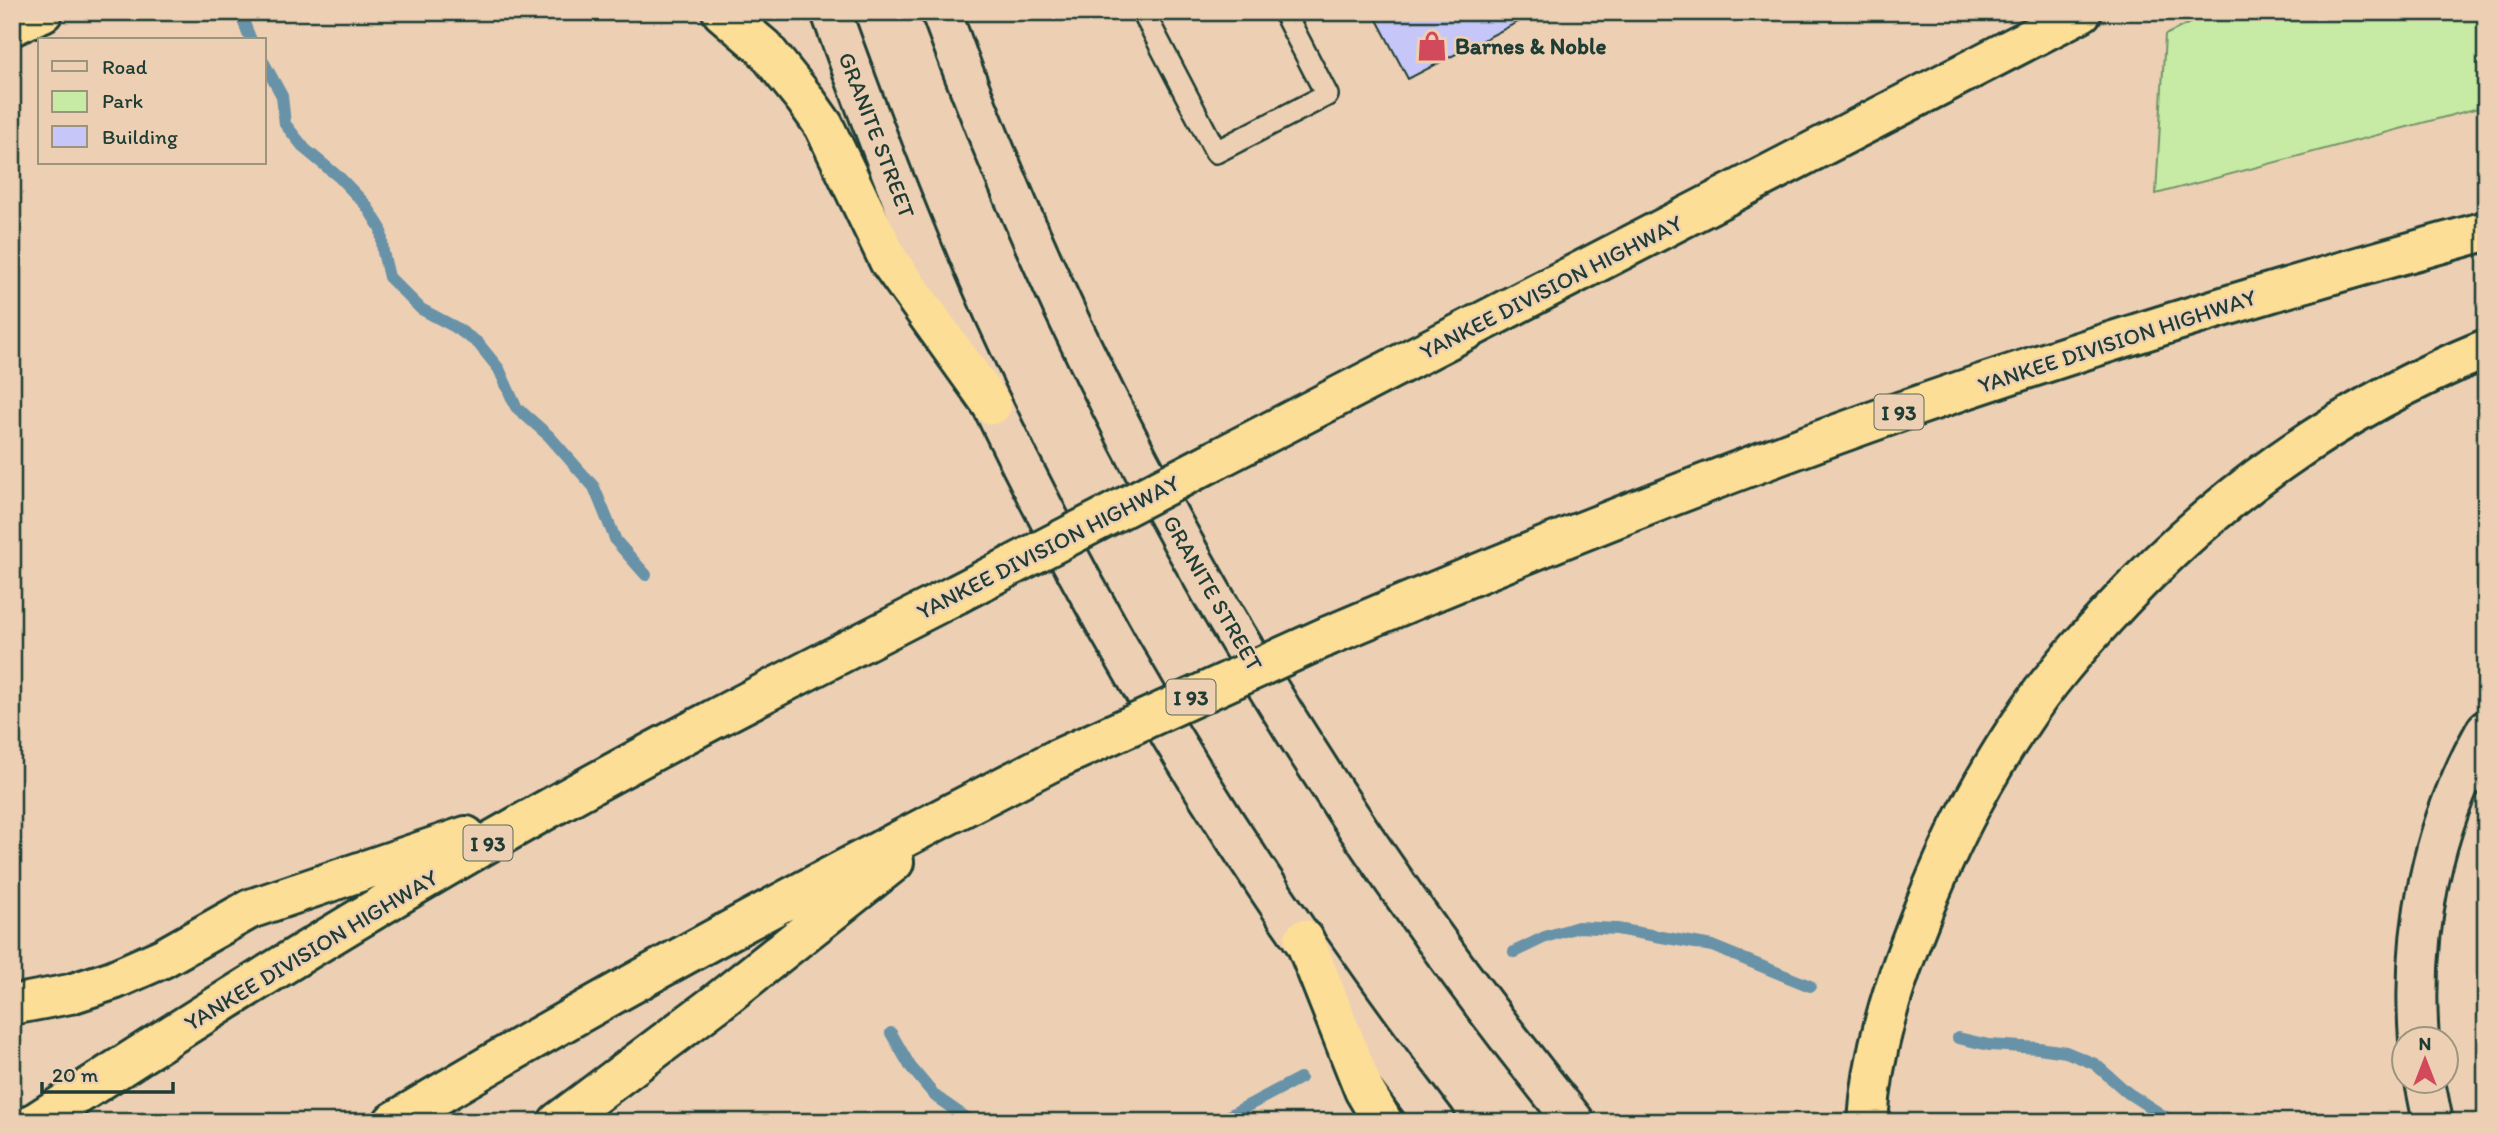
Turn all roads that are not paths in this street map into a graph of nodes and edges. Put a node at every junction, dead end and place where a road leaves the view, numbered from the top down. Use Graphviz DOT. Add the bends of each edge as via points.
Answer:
graph roads {
  1 [pos="43,12"];
  2 [pos="722,12"];
  3 [pos="831,12"];
  4 [pos="941,12"];
  5 [pos="1143,12"];
  6 [pos="1284,12"];
  7 [pos="2081,12"];
  8 [pos="12,26"];
  9 [pos="2486,231"];
  10 [pos="2486,349"];
  11 [pos="992,405"];
  12 [pos="2486,730"];
  13 [pos="2480,772"];
  14 [pos="963,807"];
  15 [pos="545,810"];
  16 [pos="1304,939"];
  17 [pos="12,1005"];
  18 [pos="2419,1026"];
  19 [pos="2427,1096"];
  20 [pos="36,1122"];
  21 [pos="393,1122"];
  22 [pos="558,1122"];
  23 [pos="1383,1122"];
  24 [pos="1436,1122"];
  25 [pos="1575,1122"];
  26 [pos="1868,1122"];
  27 [pos="2432,1122"];
  1 -- 8 [label="highway"];
  2 -- 11 [label="highway" via="764,48 824,126 889,261"];
  3 -- 11 [label="main road, GRANITE STREET" via="919,243"];
  4 -- 25 [label="main road, GRANITE STREET" via="1007,180 1100,383 1254,666 1436,944"];
  5 -- 6 [label="lane" via="1216,152 1327,95"];
  7 -- 15 [label="highway, YANKEE DIVISION HIGHWAY / I 93, bridge"];
  9 -- 14 [label="highway, YANKEE DIVISION HIGHWAY / I 93, bridge" via="2189,317 1900,412 1613,518 1328,636 1055,760"];
  10 -- 26 [label="highway" via="2374,401 2245,485 2153,566 2048,685 1978,792 1926,902 1888,1009 1872,1075"];
  11 -- 16 [label="main road, GRANITE STREET" via="1141,685"];
  12 -- 13 [label="main road"];
  13 -- 18 [label="main road" via="2441,833 2424,904 2417,971"];
  14 -- 21 [label="highway, YANKEE DIVISION HIGHWAY / I 93" via="649,973"];
  14 -- 22 [label="highway"];
  15 -- 17 [label="highway" via="250,909 113,980"];
  15 -- 20 [label="highway, YANKEE DIVISION HIGHWAY / I 93" via="267,975"];
  16 -- 23 [label="highway" via="1364,1090"];
  16 -- 24 [label="main road, GRANITE STREET"];
  19 -- 27 [label="main road"];
}
